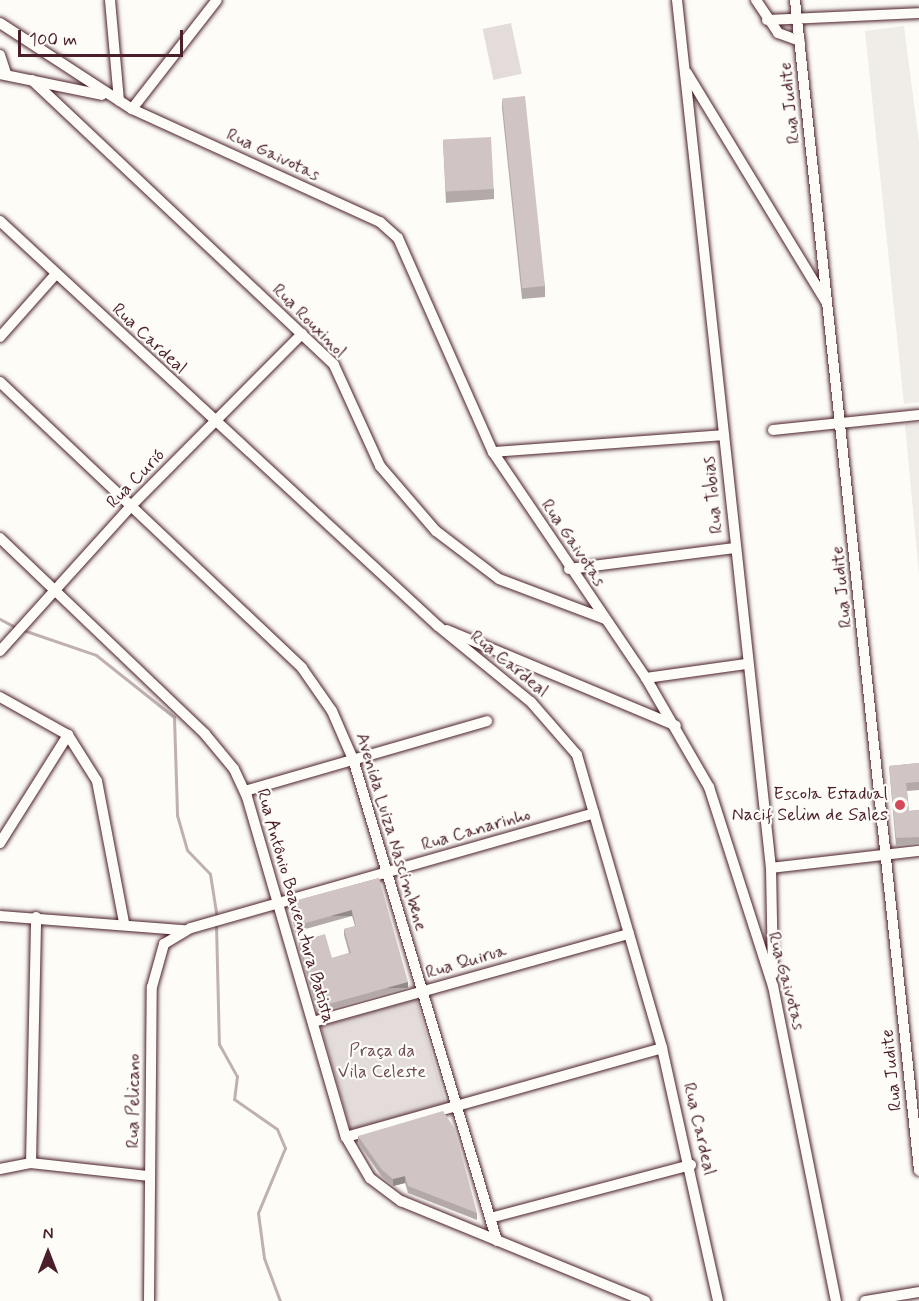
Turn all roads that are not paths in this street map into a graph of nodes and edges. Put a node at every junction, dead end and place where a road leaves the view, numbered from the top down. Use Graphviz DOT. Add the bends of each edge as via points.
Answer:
graph roads {
  1 [pos="110,0"];
  2 [pos="218,0"];
  3 [pos="677,0"];
  4 [pos="756,0"];
  5 [pos="795,0"];
  6 [pos="919,13"];
  7 [pos="797,19"];
  8 [pos="767,20"];
  9 [pos="0,23"];
  10 [pos="800,41"];
  11 [pos="0,54"];
  12 [pos="685,69"];
  13 [pos="3,74"];
  14 [pos="32,81"];
  15 [pos="115,99"];
  16 [pos="132,109"];
  17 [pos="0,221"];
  18 [pos="56,273"];
  19 [pos="829,306"];
  20 [pos="302,334"];
  21 [pos="0,337"];
  22 [pos="0,382"];
  23 [pos="919,415"];
  24 [pos="214,423"];
  25 [pos="841,423"];
  26 [pos="773,430"];
  27 [pos="723,435"];
  28 [pos="493,452"];
  29 [pos="133,504"];
  30 [pos="0,538"];
  31 [pos="735,548"];
  32 [pos="569,569"];
  33 [pos="56,591"];
  34 [pos="605,620"];
  35 [pos="438,626"];
  36 [pos="3,649"];
  37 [pos="746,664"];
  38 [pos="646,678"];
  39 [pos="0,697"];
  40 [pos="487,721"];
  41 [pos="677,726"];
  42 [pos="68,735"];
  43 [pos="352,759"];
  44 [pos="245,791"];
  45 [pos="594,813"];
  46 [pos="0,843"];
  47 [pos="919,851"];
  48 [pos="887,854"];
  49 [pos="771,868"];
  50 [pos="387,873"];
  51 [pos="278,906"];
  52 [pos="0,916"];
  53 [pos="36,917"];
  54 [pos="124,923"];
  55 [pos="184,930"];
  56 [pos="629,934"];
  57 [pos="773,987"];
  58 [pos="423,992"];
  59 [pos="312,1022"];
  60 [pos="662,1048"];
  61 [pos="457,1106"];
  62 [pos="346,1137"];
  63 [pos="32,1163"];
  64 [pos="691,1166"];
  65 [pos="0,1169"];
  66 [pos="919,1170"];
  67 [pos="149,1176"];
  68 [pos="490,1218"];
  69 [pos="496,1241"];
  70 [pos="919,1292"];
  71 [pos="149,1301"];
  72 [pos="645,1301"];
  73 [pos="718,1301"];
  74 [pos="836,1301"];
  75 [pos="865,1301"];
  1 -- 15 [label="street"];
  2 -- 16 [label="street"];
  3 -- 12 [label="street, Rua Tobias"];
  4 -- 8 [label="street"];
  5 -- 7 [label="street, Rua Judite"];
  6 -- 7 [label="street"];
  7 -- 8 [label="street"];
  7 -- 10 [label="street, Rua Judite"];
  8 -- 10 [label="street" via="778,33"];
  9 -- 15 [label="street, Rua Gaivotas"];
  10 -- 19 [label="street, Rua Judite"];
  11 -- 13 [label="street"];
  12 -- 19 [label="street"];
  12 -- 27 [label="street, Rua Tobias"];
  13 -- 14 [label="street, Rua Rouxinol"];
  14 -- 15 [label="street, Rua Rouxinol"];
  14 -- 20 [label="street, Rua Rouxinol"];
  15 -- 16 [label="street, Rua Gaivotas"];
  16 -- 28 [label="street, Rua Gaivotas" via="381,222 398,238"];
  17 -- 18 [label="street, Rua Cardeal"];
  18 -- 21 [label="street"];
  18 -- 24 [label="street, Rua Cardeal"];
  19 -- 25 [label="street, Rua Judite"];
  20 -- 24 [label="street, Rua Curió"];
  20 -- 34 [label="street, Rua Rouxinol" via="334,364 380,466 436,531 499,579"];
  22 -- 29 [label="street, Avenida Luiza Nascimbene"];
  23 -- 25 [label="street"];
  24 -- 29 [label="street, Rua Curió"];
  24 -- 35 [label="street, Rua Cardeal"];
  25 -- 26 [label="street"];
  25 -- 48 [label="street, Rua Judite"];
  27 -- 28 [label="street"];
  27 -- 31 [label="street, Rua Tobias"];
  28 -- 32 [label="street, Rua Gaivotas"];
  29 -- 33 [label="street, Rua Curió"];
  29 -- 43 [label="street, Avenida Luiza Nascimbene" via="302,668 332,711"];
  30 -- 33 [label="street, Rua Antônio Boaventura Batista"];
  31 -- 32 [label="street"];
  31 -- 37 [label="street, Rua Tobias"];
  32 -- 34 [label="street, Rua Gaivotas"];
  33 -- 36 [label="street, Rua Curió"];
  33 -- 44 [label="street, Rua Antônio Boaventura Batista" via="205,734"];
  34 -- 38 [label="street, Rua Gaivotas"];
  35 -- 41 [label="street"];
  35 -- 45 [label="street, Rua Cardeal" via="553,724 577,755"];
  37 -- 38 [label="street"];
  37 -- 49 [label="street, Rua Tobias"];
  38 -- 41 [label="street, Rua Gaivotas"];
  39 -- 42 [label="street"];
  40 -- 43 [label="street"];
  41 -- 57 [label="street, Rua Gaivotas" via="710,787"];
  42 -- 46 [label="street"];
  42 -- 54 [label="street" via="97,781"];
  43 -- 44 [label="street"];
  43 -- 50 [label="street, Avenida Luiza Nascimbene"];
  44 -- 51 [label="street, Rua Antônio Boaventura Batista"];
  45 -- 50 [label="street, Rua Canarinho"];
  45 -- 56 [label="street, Rua Cardeal"];
  47 -- 48 [label="street"];
  48 -- 49 [label="street"];
  48 -- 66 [label="street, Rua Judite"];
  49 -- 57 [label="street, Rua Tobias"];
  50 -- 51 [label="street, Rua Canarinho"];
  50 -- 58 [label="street, Avenida Luiza Nascimbene"];
  51 -- 55 [label="street, Rua Canarinho"];
  51 -- 59 [label="street, Rua Antônio Boaventura Batista"];
  52 -- 53 [label="street"];
  53 -- 54 [label="street"];
  53 -- 63 [label="street"];
  54 -- 55 [label="street"];
  55 -- 67 [label="street, Rua Pelicano" via="164,944 153,975"];
  56 -- 58 [label="street, Rua Quirua"];
  56 -- 60 [label="street, Rua Cardeal"];
  57 -- 74 [label="street, Rua Gaivotas"];
  58 -- 59 [label="street, Rua Quirua"];
  58 -- 61 [label="street, Avenida Luiza Nascimbene"];
  59 -- 62 [label="street, Rua Antônio Boaventura Batista"];
  60 -- 61 [label="street"];
  60 -- 64 [label="street, Rua Cardeal"];
  61 -- 62 [label="street"];
  61 -- 68 [label="street, Avenida Luiza Nascimbene"];
  62 -- 69 [label="street, Rua Antônio Boaventura Batista" via="364,1170 385,1193"];
  63 -- 65 [label="street"];
  63 -- 67 [label="street"];
  64 -- 68 [label="street"];
  64 -- 73 [label="street, Rua Cardeal"];
  67 -- 71 [label="street, Rua Pelicano"];
  68 -- 69 [label="street, Avenida Luiza Nascimbene"];
  69 -- 72 [label="street, Rua Antônio Boaventura Batista"];
  70 -- 75 [label="street"];
}
